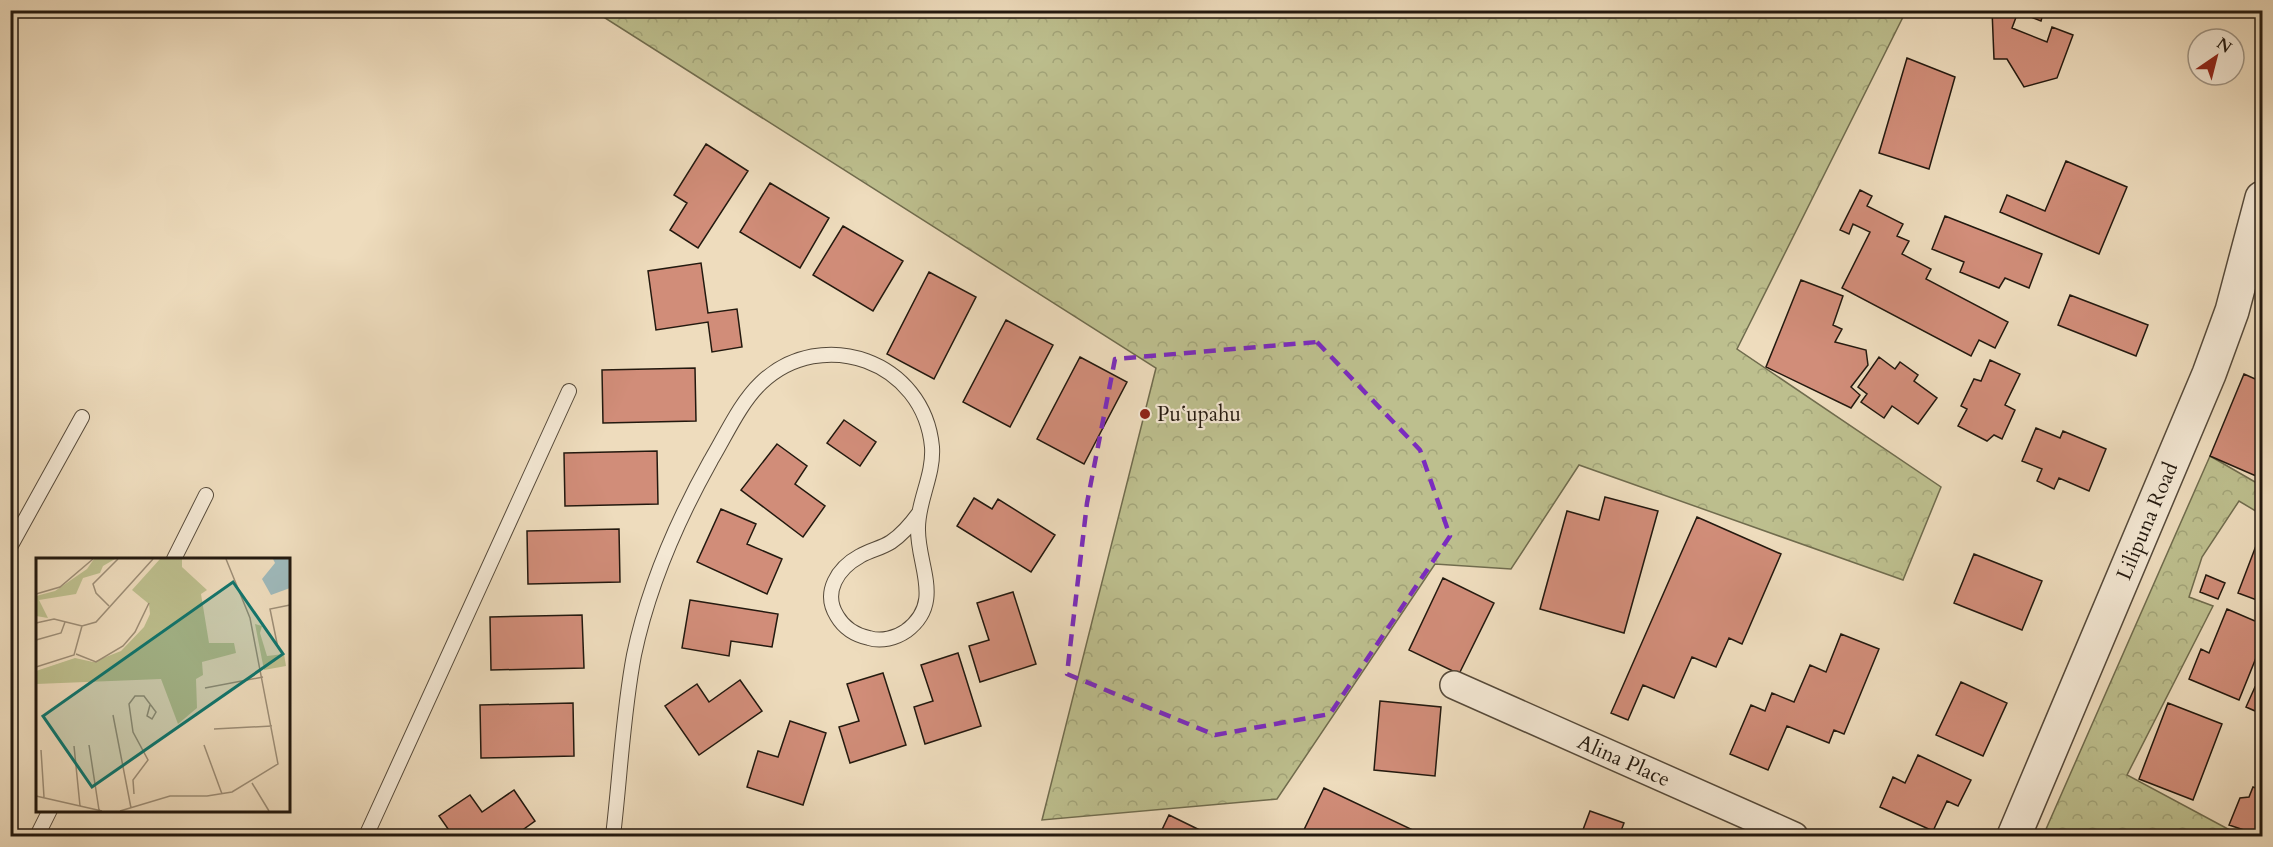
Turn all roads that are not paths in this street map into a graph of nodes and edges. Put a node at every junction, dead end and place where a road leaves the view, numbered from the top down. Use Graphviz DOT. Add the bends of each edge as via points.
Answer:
graph roads {
  1 [pos="2262,198"];
  2 [pos="569,391"];
  3 [pos="82,417"];
  4 [pos="206,495"];
  5 [pos="919,513"];
  6 [pos="10,547"];
  7 [pos="174,558"];
  8 [pos="1454,685"];
  9 [pos="50,811"];
  10 [pos="37,837"];
  11 [pos="366,837"];
  12 [pos="613,837"];
  13 [pos="1794,837"];
  14 [pos="2014,837"];
  1 -- 14 [label="street, Lilipuna Road" via="2232,311 2209,374"];
  2 -- 11 [label="lane"];
  3 -- 6 [label="lane"];
  4 -- 7 [label="lane"];
  5 -- 5 [label="lane" via="918,539 927,585 922,614 902,634 888,639 861,637 849,630 832,609 829,596 835,580 860,556 894,540"];
  5 -- 12 [label="lane" via="931,470 928,426 920,406 891,373 852,356 832,354 792,362 759,385 691,497 645,616 630,678"];
  8 -- 13 [label="street, Alina Place"];
  9 -- 10 [label="lane"];
}
